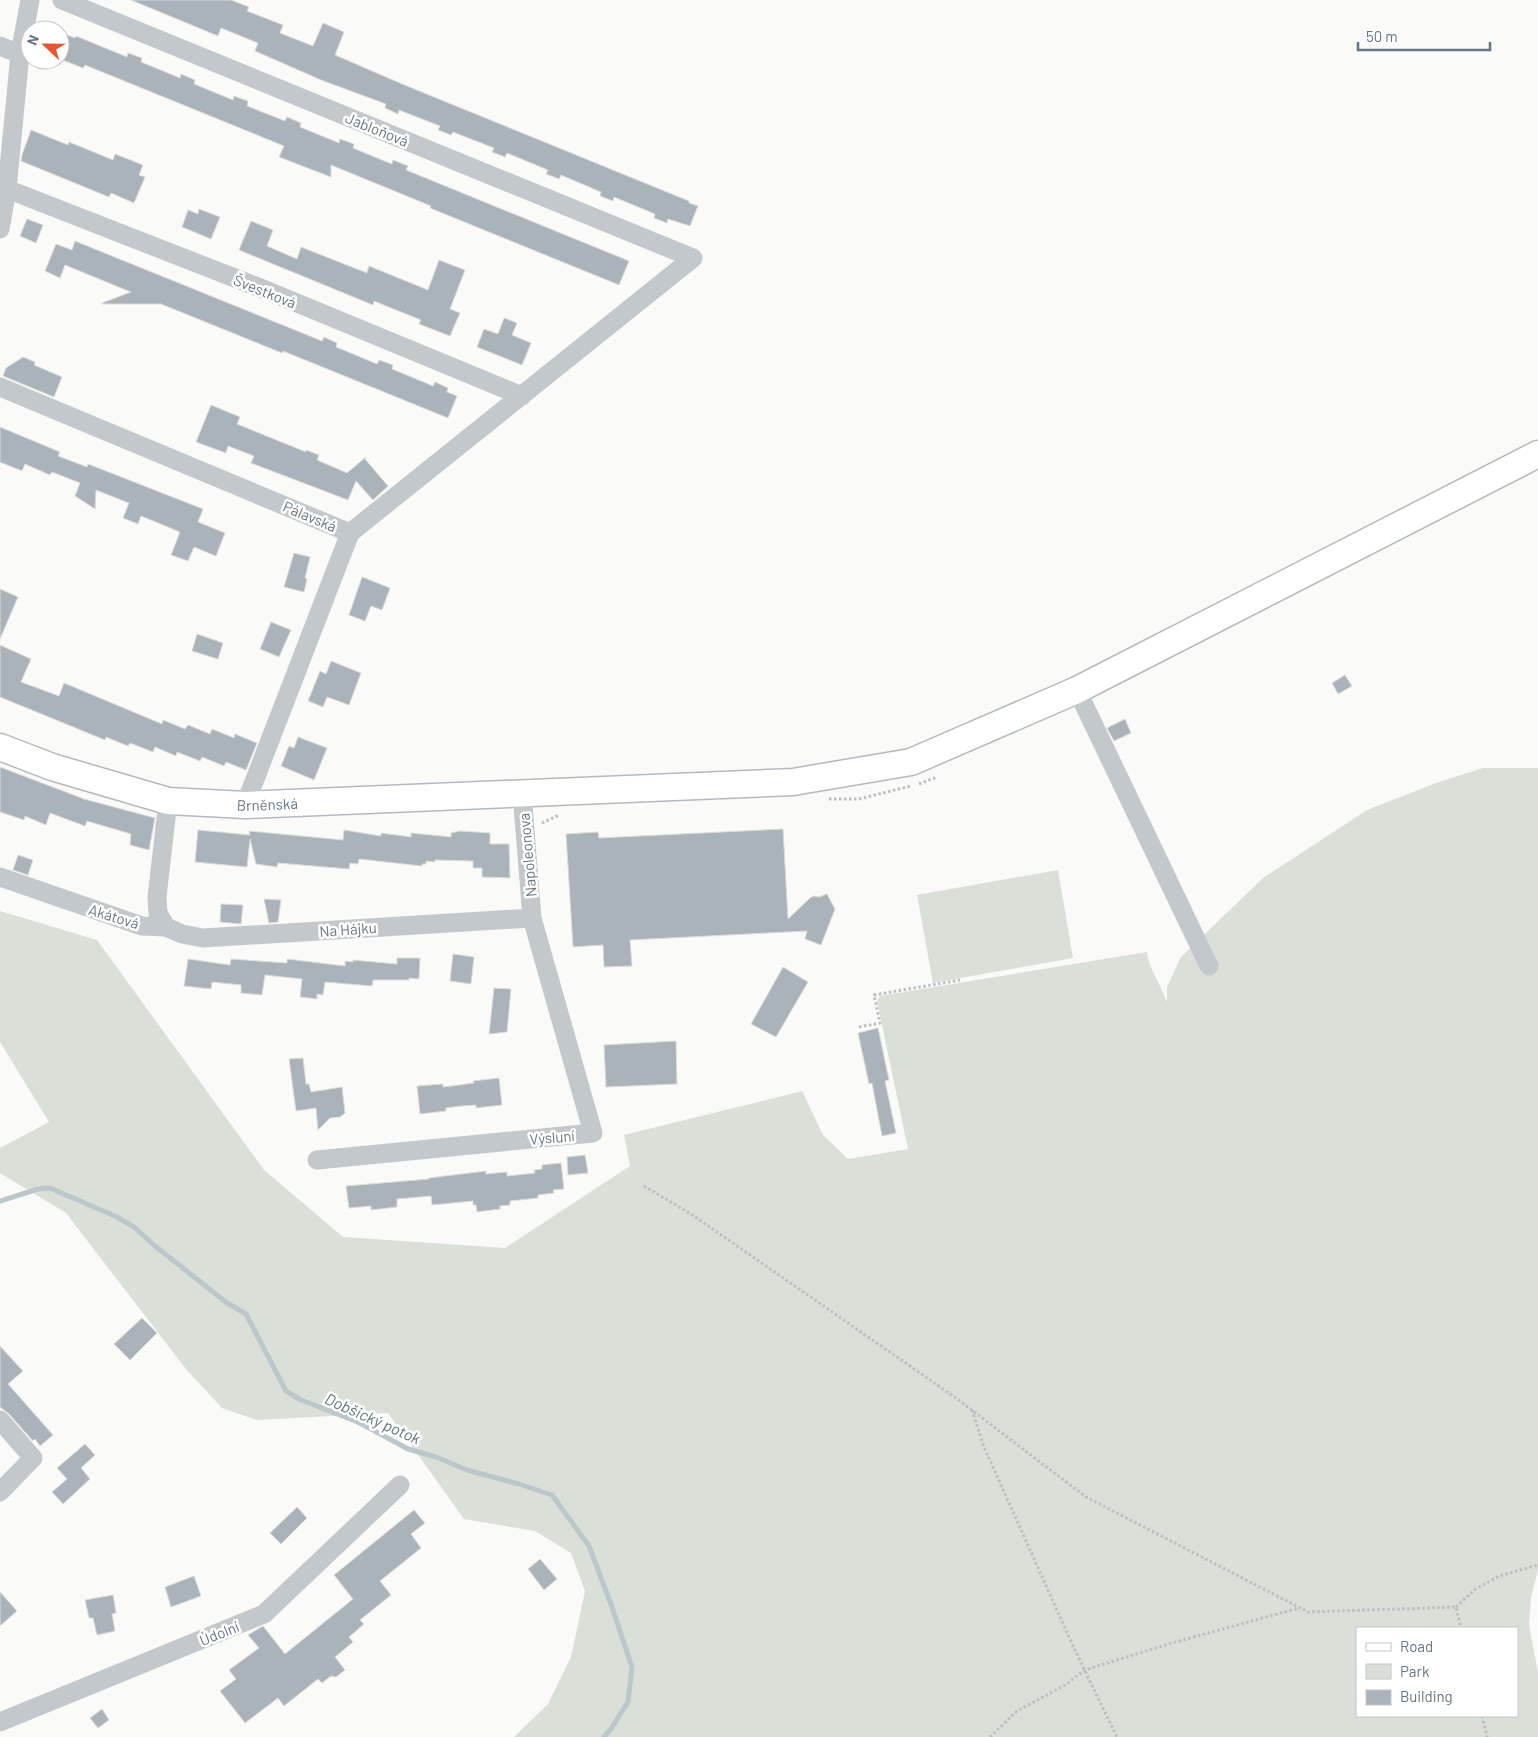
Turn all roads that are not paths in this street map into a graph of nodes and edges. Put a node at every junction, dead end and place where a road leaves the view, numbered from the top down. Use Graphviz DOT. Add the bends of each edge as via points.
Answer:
graph roads {
  1 [pos="30,0"];
  2 [pos="62,0"];
  3 [pos="26,20"];
  4 [pos="0,46"];
  5 [pos="20,54"];
  6 [pos="7,189"];
  7 [pos="0,229"];
  8 [pos="0,387"];
  9 [pos="522,396"];
  10 [pos="1538,454"];
  11 [pos="350,533"];
  12 [pos="1077,690"];
  13 [pos="0,747"];
  14 [pos="533,792"];
  15 [pos="168,801"];
  16 [pos="244,805"];
  17 [pos="0,877"];
  18 [pos="532,918"];
  19 [pos="166,927"];
  20 [pos="1209,966"];
  21 [pos="317,1160"];
  22 [pos="0,1420"];
  23 [pos="400,1485"];
  24 [pos="0,1492"];
  25 [pos="0,1722"];
  1 -- 3 [label="street"];
  2 -- 9 [label="street, Jabloňová" via="693,258"];
  4 -- 5 [label="street"];
  5 -- 6 [label="street"];
  6 -- 7 [label="street"];
  6 -- 9 [label="street, Švestková"];
  8 -- 11 [label="street, Pálavská"];
  9 -- 11 [label="street"];
  10 -- 12 [label="main road, Brněnská"];
  11 -- 16 [label="street, Pálavská"];
  12 -- 14 [label="main road, Brněnská" via="912,762 793,782"];
  12 -- 20 [label="street"];
  13 -- 15 [label="main road, Brněnská" via="52,767"];
  14 -- 16 [label="main road, Brněnská"];
  14 -- 18 [label="street, Napoleonova"];
  15 -- 16 [label="main road, Brněnská"];
  15 -- 19 [label="street, Akátová" via="158,897 158,913"];
  17 -- 19 [label="street, Akátová" via="142,926"];
  18 -- 19 [label="street, Na Hájku" via="204,938"];
  18 -- 21 [label="street, Výsluní" via="593,1133"];
  22 -- 24 [label="street" via="33,1458"];
  23 -- 25 [label="street, Údolní" via="264,1614"];
}
